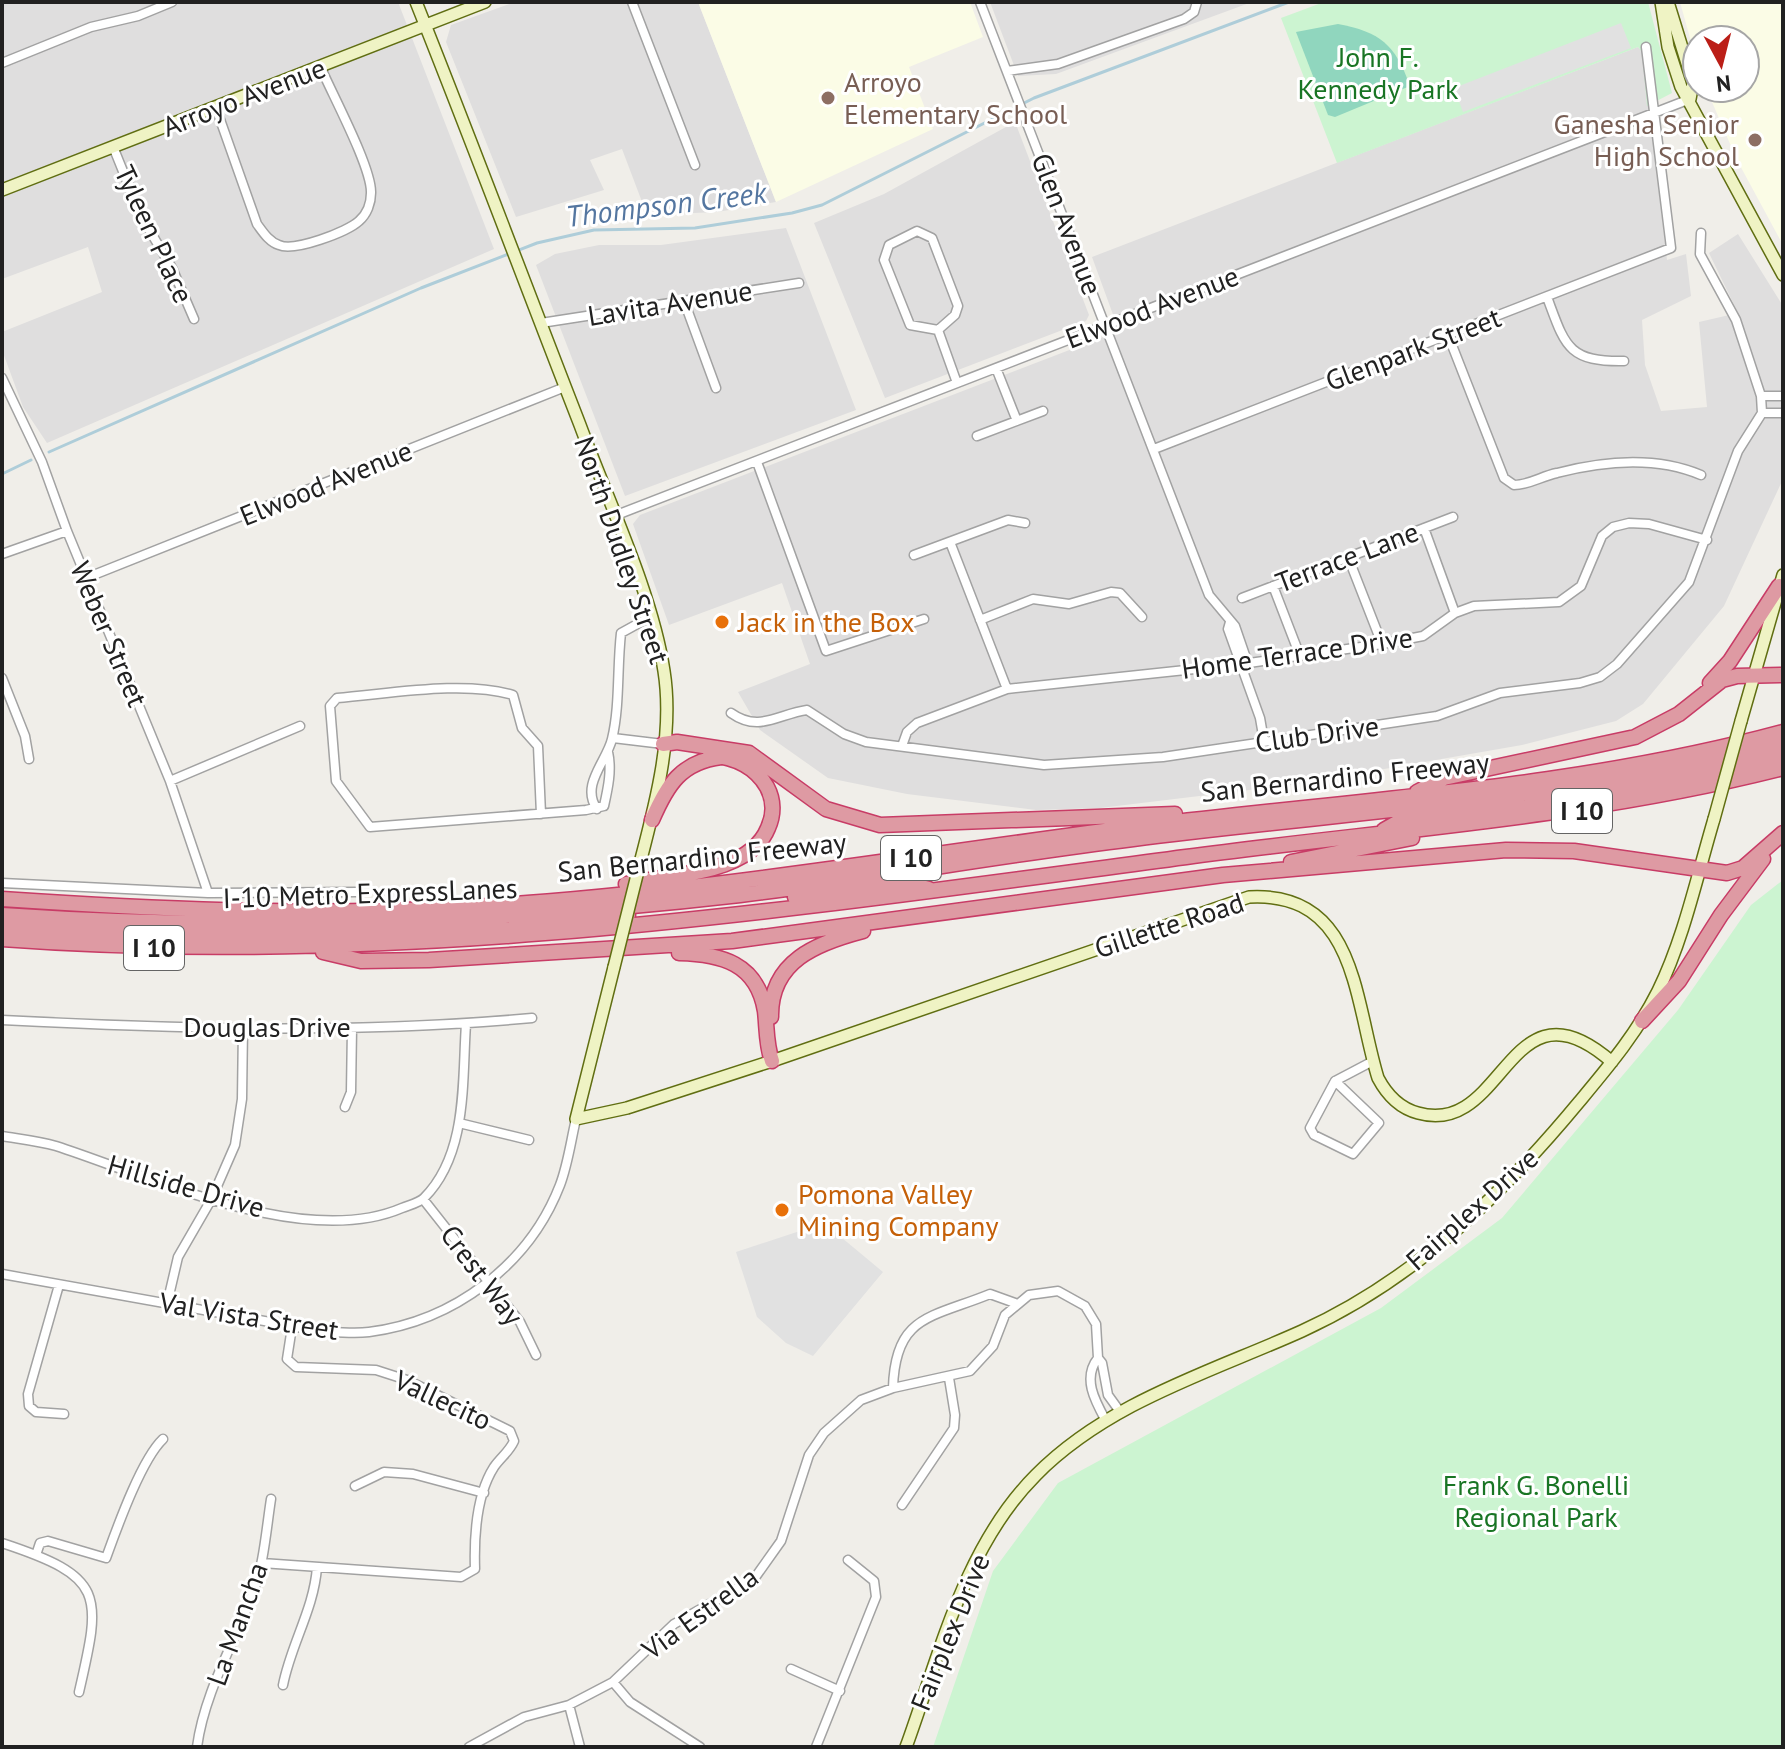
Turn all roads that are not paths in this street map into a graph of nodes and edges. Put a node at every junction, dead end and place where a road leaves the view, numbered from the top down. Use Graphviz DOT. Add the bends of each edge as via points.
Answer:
graph roads {
  1 [pos="172,2"];
  2 [pos="416,2"];
  3 [pos="485,2"];
  4 [pos="632,2"];
  5 [pos="980,2"];
  6 [pos="1197,2"];
  7 [pos="1661,2"];
  8 [pos="1668,2"];
  9 [pos="425,25"];
  10 [pos="1681,44"];
  11 [pos="1646,47"];
  12 [pos="2,63"];
  13 [pos="321,68"];
  14 [pos="1007,71"];
  15 [pos="1681,87"];
  16 [pos="1681,103"];
  17 [pos="1692,104"];
  18 [pos="216,108"];
  19 [pos="1654,114"];
  20 [pos="114,149"];
  21 [pos="695,165"];
  22 [pos="2,190"];
  23 [pos="1701,233"];
  24 [pos="1783,273"];
  25 [pos="799,283"];
  26 [pos="1547,297"];
  27 [pos="684,301"];
  28 [pos="194,319"];
  29 [pos="541,323"];
  30 [pos="1106,325"];
  31 [pos="938,330"];
  32 [pos="1448,335"];
  33 [pos="1624,361"];
  34 [pos="996,368"];
  35 [pos="2,378"];
  36 [pos="957,383"];
  37 [pos="565,387"];
  38 [pos="716,388"];
  39 [pos="1761,396"];
  40 [pos="1783,396"];
  41 [pos="12,403"];
  42 [pos="2,407"];
  43 [pos="1043,411"];
  44 [pos="1762,413"];
  45 [pos="1783,413"];
  46 [pos="1017,421"];
  47 [pos="977,436"];
  48 [pos="1154,449"];
  49 [pos="757,462"];
  50 [pos="1701,475"];
  51 [pos="614,516"];
  52 [pos="1453,517"];
  53 [pos="1025,523"];
  54 [pos="1424,528"];
  55 [pos="67,531"];
  56 [pos="1707,540"];
  57 [pos="950,542"];
  58 [pos="2,554"];
  59 [pos="914,555"];
  60 [pos="1348,557"];
  61 [pos="86,578"];
  62 [pos="1781,580"];
  63 [pos="1273,586"];
  64 [pos="1242,598"];
  65 [pos="1783,611"];
  66 [pos="1455,613"];
  67 [pos="1771,616"];
  68 [pos="650,617"];
  69 [pos="1142,617"];
  70 [pos="924,619"];
  71 [pos="980,620"];
  72 [pos="1382,644"];
  73 [pos="1300,656"];
  74 [pos="1242,664"];
  75 [pos="1783,675"];
  76 [pos="1754,676"];
  77 [pos="2,678"];
  78 [pos="1007,689"];
  79 [pos="1703,694"];
  80 [pos="731,713"];
  81 [pos="300,726"];
  82 [pos="1783,732"];
  83 [pos="613,738"];
  84 [pos="1264,741"];
  85 [pos="663,744"];
  86 [pos="1783,744"];
  87 [pos="902,746"];
  88 [pos="608,752"];
  89 [pos="725,756"];
  90 [pos="1783,756"];
  91 [pos="29,759"];
  92 [pos="1783,768"];
  93 [pos="594,777"];
  94 [pos="609,780"];
  95 [pos="170,781"];
  96 [pos="1410,796"];
  97 [pos="597,809"];
  98 [pos="1271,810"];
  99 [pos="541,814"];
  100 [pos="652,820"];
  101 [pos="1507,820"];
  102 [pos="1377,834"];
  103 [pos="1783,834"];
  104 [pos="1699,868"];
  105 [pos="1223,875"];
  106 [pos="2,883"];
  107 [pos="358,892"];
  108 [pos="937,892"];
  109 [pos="208,893"];
  110 [pos="2,899"];
  111 [pos="551,900"];
  112 [pos="2,915"];
  113 [pos="923,915"];
  114 [pos="2,927"];
  115 [pos="2,939"];
  116 [pos="306,948"];
  117 [pos="599,951"];
  118 [pos="532,1018"];
  119 [pos="2,1020"];
  120 [pos="1642,1021"];
  121 [pos="466,1024"];
  122 [pos="243,1027"];
  123 [pos="352,1028"];
  124 [pos="772,1061"];
  125 [pos="1373,1061"];
  126 [pos="1612,1062"];
  127 [pos="1335,1081"];
  128 [pos="345,1107"];
  129 [pos="576,1119"];
  130 [pos="459,1123"];
  131 [pos="2,1136"];
  132 [pos="529,1140"];
  133 [pos="423,1199"];
  134 [pos="211,1200"];
  135 [pos="2,1274"];
  136 [pos="490,1282"];
  137 [pos="59,1285"];
  138 [pos="1015,1303"];
  139 [pos="167,1304"];
  140 [pos="292,1327"];
  141 [pos="536,1355"];
  142 [pos="1098,1358"];
  143 [pos="949,1378"];
  144 [pos="1105,1383"];
  145 [pos="1091,1386"];
  146 [pos="893,1388"];
  147 [pos="1121,1413"];
  148 [pos="64,1414"];
  149 [pos="1106,1421"];
  150 [pos="163,1439"];
  151 [pos="355,1486"];
  152 [pos="484,1493"];
  153 [pos="271,1499"];
  154 [pos="902,1505"];
  155 [pos="2,1543"];
  156 [pos="36,1555"];
  157 [pos="848,1560"];
  158 [pos="262,1563"];
  159 [pos="317,1567"];
  160 [pos="791,1669"];
  161 [pos="613,1682"];
  162 [pos="283,1685"];
  163 [pos="840,1691"];
  164 [pos="79,1692"];
  165 [pos="569,1705"];
  166 [pos="817,1745"];
  167 [pos="197,1747"];
  168 [pos="469,1747"];
  169 [pos="580,1747"];
  170 [pos="700,1747"];
  171 [pos="828,1747"];
  172 [pos="906,1747"];
  1 -- 12 [label="street"];
  2 -- 9 [label="street, North Dudley Street"];
  3 -- 9 [label="street, Arroyo Avenue"];
  4 -- 21 [label="street"];
  5 -- 14 [label="street, Glen Avenue"];
  6 -- 14 [label="street" via="1184,19 1058,64"];
  7 -- 15 [label="street"];
  8 -- 10 [label="street"];
  9 -- 13 [label="street, Arroyo Avenue"];
  9 -- 29 [label="street, North Dudley Street"];
  11 -- 19 [label="street"];
  13 -- 18 [label="street, Arroyo Avenue"];
  13 -- 18 [label="street" via="369,181 368,209 347,228 303,245 280,246 257,224"];
  14 -- 30 [label="street, Glen Avenue"];
  16 -- 19 [label="street, Elwood Avenue"];
  17 -- 24 [label="street"];
  18 -- 20 [label="street, Arroyo Avenue"];
  19 -- 26 [label="street, Glenpark Street" via="1671,248"];
  19 -- 30 [label="street, Elwood Avenue"];
  20 -- 22 [label="street, Arroyo Avenue"];
  20 -- 28 [label="street, Tyleen Place" via="141,216"];
  23 -- 39 [label="street" via="1700,254 1736,320"];
  25 -- 27 [label="street, Lavita Avenue"];
  26 -- 32 [label="street, Glenpark Street"];
  26 -- 33 [label="street" via="1573,352 1585,359"];
  27 -- 29 [label="street, Lavita Avenue"];
  27 -- 38 [label="street"];
  29 -- 37 [label="street, North Dudley Street"];
  30 -- 34 [label="street, Elwood Avenue"];
  30 -- 48 [label="street, Glen Avenue"];
  31 -- 31 [label="street" via="958,306 932,238 917,231 889,245 884,260 910,325"];
  31 -- 36 [label="street"];
  32 -- 48 [label="street, Glenpark Street"];
  32 -- 50 [label="street" via="1504,478 1514,485 1581,467 1630,462 1679,466"];
  34 -- 36 [label="street, Elwood Avenue"];
  34 -- 46 [label="street"];
  35 -- 41 [label="street, Weber Street"];
  36 -- 49 [label="street, Elwood Avenue"];
  37 -- 51 [label="street, North Dudley Street"];
  37 -- 61 [label="street, Elwood Avenue"];
  39 -- 40 [label="street"];
  39 -- 44 [label="street"];
  41 -- 42 [label="street"];
  41 -- 55 [label="street, Weber Street" via="42,462"];
  43 -- 46 [label="street"];
  44 -- 45 [label="street"];
  44 -- 56 [label="street, Club Drive" via="1738,451"];
  46 -- 47 [label="street"];
  48 -- 74 [label="street, Glen Avenue" via="1209,595 1230,622 1228,629 1246,658"];
  49 -- 51 [label="street, Elwood Avenue"];
  49 -- 70 [label="street" via="826,651"];
  51 -- 68 [label="street, North Dudley Street"];
  52 -- 54 [label="street, Terrace Lane"];
  53 -- 57 [label="street" via="1008,520"];
  54 -- 60 [label="street, Terrace Lane"];
  54 -- 66 [label="street"];
  55 -- 58 [label="street"];
  55 -- 61 [label="street, Weber Street"];
  56 -- 66 [label="street, Home Terrace Drive" via="1649,524 1613,527 1597,543 1581,586 1572,595 1543,606 1489,604"];
  56 -- 84 [label="street, Club Drive" via="1689,582 1672,604 1600,677 1500,693 1437,716"];
  57 -- 59 [label="street"];
  57 -- 71 [label="street"];
  60 -- 63 [label="street, Terrace Lane"];
  60 -- 72 [label="street"];
  61 -- 95 [label="street, Weber Street"];
  62 -- 67 [label="street, Fairplex Drive"];
  62 -- 79 [label="highway"];
  63 -- 64 [label="street, Terrace Lane"];
  63 -- 73 [label="street"];
  65 -- 67 [label="street"];
  66 -- 72 [label="street, Home Terrace Drive" via="1423,636"];
  67 -- 76 [label="street, Fairplex Drive"];
  68 -- 83 [label="street" via="621,633"];
  68 -- 85 [label="street, North Dudley Street" via="664,673"];
  69 -- 71 [label="street" via="1120,593 1111,592 1069,604 1033,599"];
  71 -- 78 [label="street"];
  72 -- 73 [label="street, Home Terrace Drive"];
  73 -- 74 [label="street, Home Terrace Drive"];
  74 -- 78 [label="street, Home Terrace Drive"];
  74 -- 84 [label="street, Glen Avenue"];
  75 -- 76 [label="highway"];
  76 -- 79 [label="highway" via="1722,680"];
  76 -- 104 [label="street, Fairplex Drive, bridge"];
  77 -- 91 [label="street"];
  78 -- 87 [label="street, Home Terrace Drive" via="917,723"];
  79 -- 96 [label="highway" via="1679,714 1635,737 1444,778"];
  80 -- 87 [label="street, Club Drive" via="766,723 807,710 854,739"];
  81 -- 95 [label="street"];
  82 -- 96 [label="highway, San Bernardino Freeway / I 10" via="1621,769"];
  83 -- 85 [label="street"];
  83 -- 88 [label="street"];
  84 -- 87 [label="street, Club Drive" via="1163,757 1044,765"];
  85 -- 89 [label="highway" via="675,751"];
  85 -- 98 [label="highway" via="749,753 826,809 880,825"];
  85 -- 100 [label="street, North Dudley Street"];
  86 -- 112 [label="highway, I-10 Metro ExpressLanes" via="1570,789 1142,837 667,902 308,924"];
  88 -- 93 [label="street"];
  88 -- 94 [label="street"];
  89 -- 100 [label="highway" via="703,760 674,777"];
  89 -- 111 [label="highway" via="756,772 771,796 770,824 755,849 728,864"];
  90 -- 102 [label="highway" via="1638,789 1400,821"];
  92 -- 101 [label="highway, I 10" via="1637,801"];
  93 -- 94 [label="street"];
  93 -- 97 [label="street"];
  94 -- 97 [label="street" via="604,806"];
  95 -- 109 [label="street, Weber Street"];
  96 -- 98 [label="highway, San Bernardino Freeway / I 10"];
  97 -- 99 [label="street"];
  98 -- 111 [label="highway, San Bernardino Freeway / I 10" via="720,885"];
  99 -- 99 [label="street" via="370,827 336,781 330,706 337,698 407,693 478,689 513,695 522,728 538,746"];
  100 -- 129 [label="street, North Dudley Street, bridge"];
  101 -- 102 [label="highway, I 10"];
  101 -- 105 [label="highway"];
  102 -- 108 [label="highway, I 10"];
  103 -- 104 [label="highway" via="1736,872"];
  103 -- 120 [label="highway" via="1679,981"];
  104 -- 105 [label="highway" via="1529,849"];
  104 -- 120 [label="street, Fairplex Drive" via="1672,958"];
  105 -- 113 [label="highway"];
  106 -- 109 [label="street"];
  107 -- 109 [label="street"];
  108 -- 114 [label="highway, I-10 Metro ExpressLanes" via="906,883 598,918 356,934 208,936"];
  108 -- 116 [label="highway, I 10" via="550,934"];
  110 -- 111 [label="highway, San Bernardino Freeway / I 10" via="194,911 454,908"];
  113 -- 117 [label="highway" via="745,939"];
  113 -- 124 [label="highway" via="825,941 796,958 779,980 771,1006"];
  115 -- 116 [label="highway, I 10" via="161,948"];
  116 -- 117 [label="highway" via="361,961"];
  117 -- 124 [label="highway" via="708,954 735,962 754,979 759,992"];
  118 -- 121 [label="street, Douglas Drive"];
  119 -- 122 [label="street, Douglas Drive"];
  120 -- 126 [label="street, Fairplex Drive"];
  121 -- 123 [label="street, Douglas Drive"];
  121 -- 130 [label="street"];
  122 -- 123 [label="street, Douglas Drive"];
  122 -- 134 [label="street" via="235,1145"];
  123 -- 128 [label="street" via="351,1092"];
  124 -- 125 [label="street, Gillette Road" via="1229,902 1270,896 1312,910 1341,943"];
  124 -- 129 [label="street, Gillette Road"];
  125 -- 126 [label="street, Gillette Road" via="1385,1091 1397,1103 1410,1111 1440,1115 1467,1107 1519,1049 1538,1038 1580,1038"];
  125 -- 127 [label="street"];
  126 -- 147 [label="street, Fairplex Drive" via="1500,1191 1410,1267 1306,1329"];
  127 -- 127 [label="street" via="1310,1128 1353,1154 1379,1123"];
  129 -- 136 [label="street, Val Vista Street" via="560,1185 542,1221"];
  130 -- 132 [label="street"];
  130 -- 133 [label="street" via="446,1163"];
  131 -- 134 [label="street, Hillside Drive" via="52,1145"];
  133 -- 134 [label="street, Hillside Drive" via="380,1217 333,1223"];
  133 -- 136 [label="street, Crest Way"];
  134 -- 139 [label="street" via="178,1257"];
  135 -- 137 [label="street, Val Vista Street"];
  136 -- 140 [label="street, Val Vista Street" via="452,1307 367,1333"];
  136 -- 141 [label="street, Crest Way" via="520,1322"];
  137 -- 139 [label="street, Val Vista Street"];
  137 -- 148 [label="street" via="28,1394 36,1412"];
  138 -- 142 [label="street" via="1049,1291 1077,1299 1096,1324"];
  138 -- 143 [label="street, Via Estrella" via="983,1361"];
  138 -- 146 [label="street" via="990,1294 916,1325 903,1336"];
  139 -- 140 [label="street, Val Vista Street"];
  140 -- 152 [label="street, Vallecito" via="287,1359 296,1367 376,1370 510,1431 514,1441"];
  142 -- 144 [label="street"];
  142 -- 145 [label="street"];
  143 -- 146 [label="street, Via Estrella"];
  143 -- 154 [label="street" via="954,1428"];
  144 -- 145 [label="street"];
  144 -- 147 [label="street"];
  145 -- 149 [label="street"];
  146 -- 161 [label="street, Via Estrella" via="861,1400 824,1433 809,1455 781,1541 754,1579 674,1624"];
  147 -- 149 [label="street, Fairplex Drive"];
  149 -- 172 [label="street, Fairplex Drive" via="1035,1475 990,1535 959,1598"];
  150 -- 156 [label="street" via="125,1505 106,1558 48,1541 40,1543"];
  151 -- 152 [label="street" via="384,1472 413,1474"];
  152 -- 159 [label="street, Vallecito" via="474,1534 475,1569 461,1577"];
  153 -- 158 [label="street, La Mancha"];
  155 -- 156 [label="street"];
  156 -- 164 [label="street" via="78,1577 93,1606 93,1632"];
  157 -- 163 [label="street" via="874,1581 876,1597"];
  158 -- 159 [label="street, Vallecito"];
  158 -- 167 [label="street, La Mancha" via="210,1697"];
  159 -- 162 [label="street" via="316,1591"];
  160 -- 163 [label="street"];
  161 -- 165 [label="street, Via Estrella"];
  161 -- 170 [label="street" via="630,1702"];
  163 -- 166 [label="street"];
  165 -- 168 [label="street, Via Estrella" via="524,1717"];
  165 -- 169 [label="street"];
  166 -- 171 [label="street"];
}
